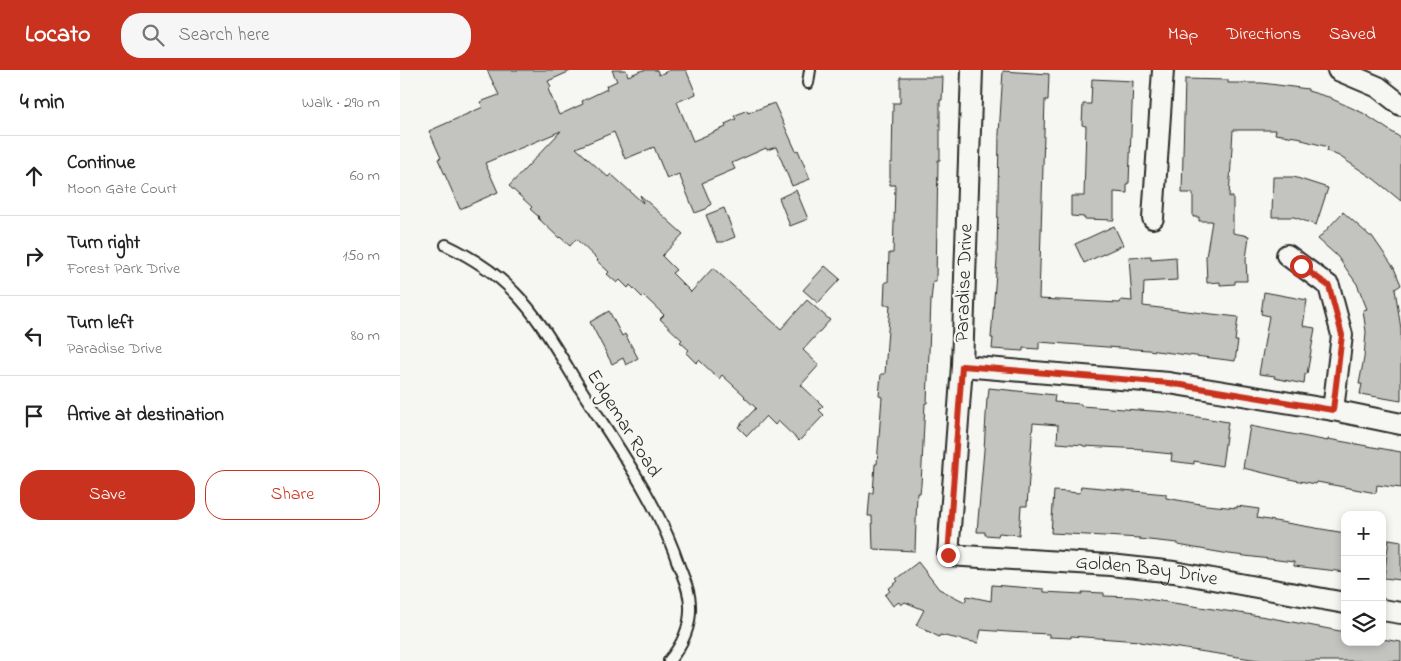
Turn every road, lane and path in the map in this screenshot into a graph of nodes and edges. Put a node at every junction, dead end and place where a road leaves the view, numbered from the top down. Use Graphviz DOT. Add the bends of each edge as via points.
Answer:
graph roads {
  1 [pos="810,70"];
  2 [pos="972,70"];
  3 [pos="1163,70"];
  4 [pos="1338,70"];
  5 [pos="1383,78"];
  6 [pos="808,82"];
  7 [pos="1401,105"];
  8 [pos="1153,218"];
  9 [pos="446,245"];
  10 [pos="1287,255"];
  11 [pos="962,366"];
  12 [pos="1333,410"];
  13 [pos="1401,424"];
  14 [pos="948,555"];
  15 [pos="1341,602"];
  16 [pos="1386,611"];
  17 [pos="1401,613"];
  18 [pos="669,661"];
  1 -- 6 [label="lane"];
  2 -- 11 [label="street, Paradise Drive"];
  3 -- 8 [label="street"];
  4 -- 5 [label="street"];
  5 -- 7 [label="street"];
  9 -- 18 [label="lane, Edgemar Road" via="477,261 515,293 540,326 658,514 684,579 690,606 683,640"];
  10 -- 12 [label="street" via="1329,286 1342,335"];
  11 -- 12 [label="street" via="1169,383"];
  11 -- 14 [label="street, Paradise Drive"];
  12 -- 13 [label="street"];
  14 -- 15 [label="street, Golden Bay Drive" via="1110,564"];
  16 -- 17 [label="street"];
}
